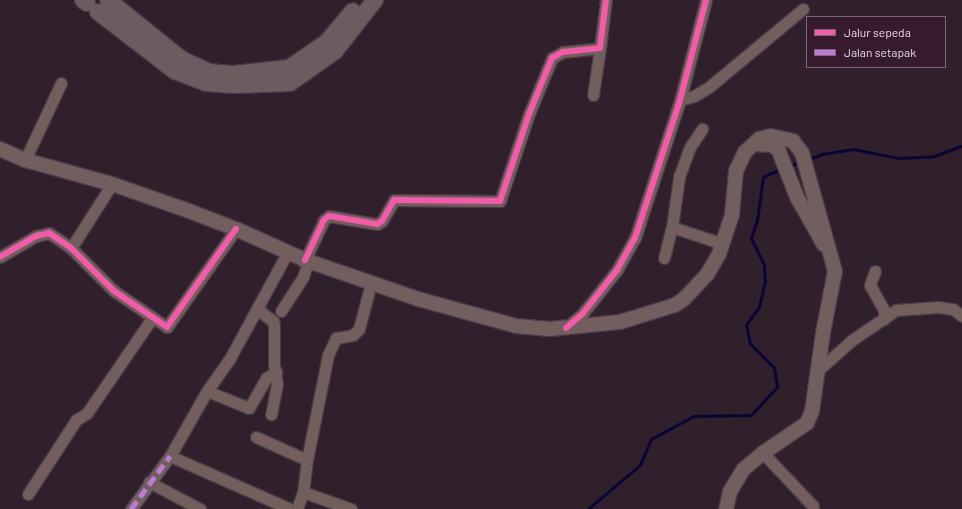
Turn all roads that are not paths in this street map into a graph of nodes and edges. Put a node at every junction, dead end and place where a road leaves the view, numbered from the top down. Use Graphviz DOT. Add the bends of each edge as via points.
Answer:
graph roads {
  1 [pos="361,0"];
  2 [pos="375,0"];
  3 [pos="606,0"];
  4 [pos="706,0"];
  5 [pos="94,4"];
  6 [pos="803,9"];
  7 [pos="600,48"];
  8 [pos="61,83"];
  9 [pos="593,95"];
  10 [pos="680,100"];
  11 [pos="702,129"];
  12 [pos="750,145"];
  13 [pos="0,149"];
  14 [pos="25,160"];
  15 [pos="112,184"];
  16 [pos="672,227"];
  17 [pos="236,229"];
  18 [pos="723,244"];
  19 [pos="71,248"];
  20 [pos="830,249"];
  21 [pos="287,253"];
  22 [pos="0,257"];
  23 [pos="664,258"];
  24 [pos="306,261"];
  25 [pos="875,271"];
  26 [pos="371,283"];
  27 [pos="258,306"];
  28 [pos="281,311"];
  29 [pos="962,316"];
  30 [pos="152,318"];
  31 [pos="884,319"];
  32 [pos="566,328"];
  33 [pos="276,372"];
  34 [pos="816,372"];
  35 [pos="207,391"];
  36 [pos="271,414"];
  37 [pos="256,437"];
  38 [pos="763,453"];
  39 [pos="170,456"];
  40 [pos="307,460"];
  41 [pos="149,482"];
  42 [pos="303,492"];
  43 [pos="28,494"];
  44 [pos="814,506"];
  45 [pos="131,509"];
  46 [pos="200,509"];
  47 [pos="290,509"];
  48 [pos="297,509"];
  49 [pos="351,509"];
  50 [pos="726,509"];
  1 -- 5 [label="highway" via="327,42 288,68 234,74 209,72 181,59"];
  2 -- 5 [label="highway" via="335,50 290,83 258,84 206,83 175,71"];
  3 -- 7 [label="street"];
  4 -- 10 [label="street"];
  6 -- 10 [label="street" via="709,87 694,96"];
  7 -- 9 [label="street"];
  7 -- 24 [label="street" via="563,52 552,58 529,114 500,201 394,200 382,221 377,224 329,216 324,220"];
  8 -- 14 [label="street"];
  10 -- 32 [label="street" via="635,238 617,270 583,313"];
  11 -- 16 [label="street" via="690,147 681,169"];
  12 -- 18 [label="main road" via="736,171 732,215"];
  12 -- 20 [label="main road" via="771,144 778,149 817,235"];
  12 -- 20 [label="main road" via="759,139 779,136 793,141 804,160"];
  13 -- 14 [label="main road"];
  14 -- 15 [label="main road"];
  15 -- 17 [label="main road"];
  15 -- 19 [label="street"];
  16 -- 18 [label="street"];
  16 -- 23 [label="street"];
  17 -- 21 [label="main road"];
  17 -- 30 [label="street" via="169,326 163,326"];
  18 -- 32 [label="main road" via="714,264 702,281 675,305 620,322"];
  19 -- 22 [label="street" via="52,234 44,233"];
  19 -- 30 [label="street" via="114,291"];
  20 -- 34 [label="main road" via="834,279"];
  21 -- 24 [label="main road"];
  21 -- 27 [label="street"];
  24 -- 26 [label="main road"];
  24 -- 28 [label="street" via="303,277"];
  25 -- 31 [label="street" via="870,285 884,310"];
  26 -- 32 [label="main road" via="516,326 539,329"];
  26 -- 40 [label="street" via="359,330 353,336 336,338 328,355"];
  27 -- 33 [label="street" via="262,313 273,321"];
  27 -- 35 [label="street" via="229,360"];
  29 -- 31 [label="street" via="954,309 905,308 896,310"];
  30 -- 43 [label="street" via="87,413 76,420"];
  31 -- 34 [label="street" via="852,340"];
  33 -- 35 [label="street" via="266,378 249,408"];
  33 -- 36 [label="street" via="277,384"];
  34 -- 38 [label="main road" via="812,411 807,423"];
  35 -- 39 [label="street"];
  37 -- 40 [label="street"];
  38 -- 44 [label="street"];
  38 -- 50 [label="main road" via="734,483"];
  39 -- 41 [label="street"];
  39 -- 47 [label="street"];
  40 -- 42 [label="street"];
  41 -- 45 [label="street"];
  41 -- 46 [label="street"];
  42 -- 48 [label="street"];
  42 -- 49 [label="street"];
}
